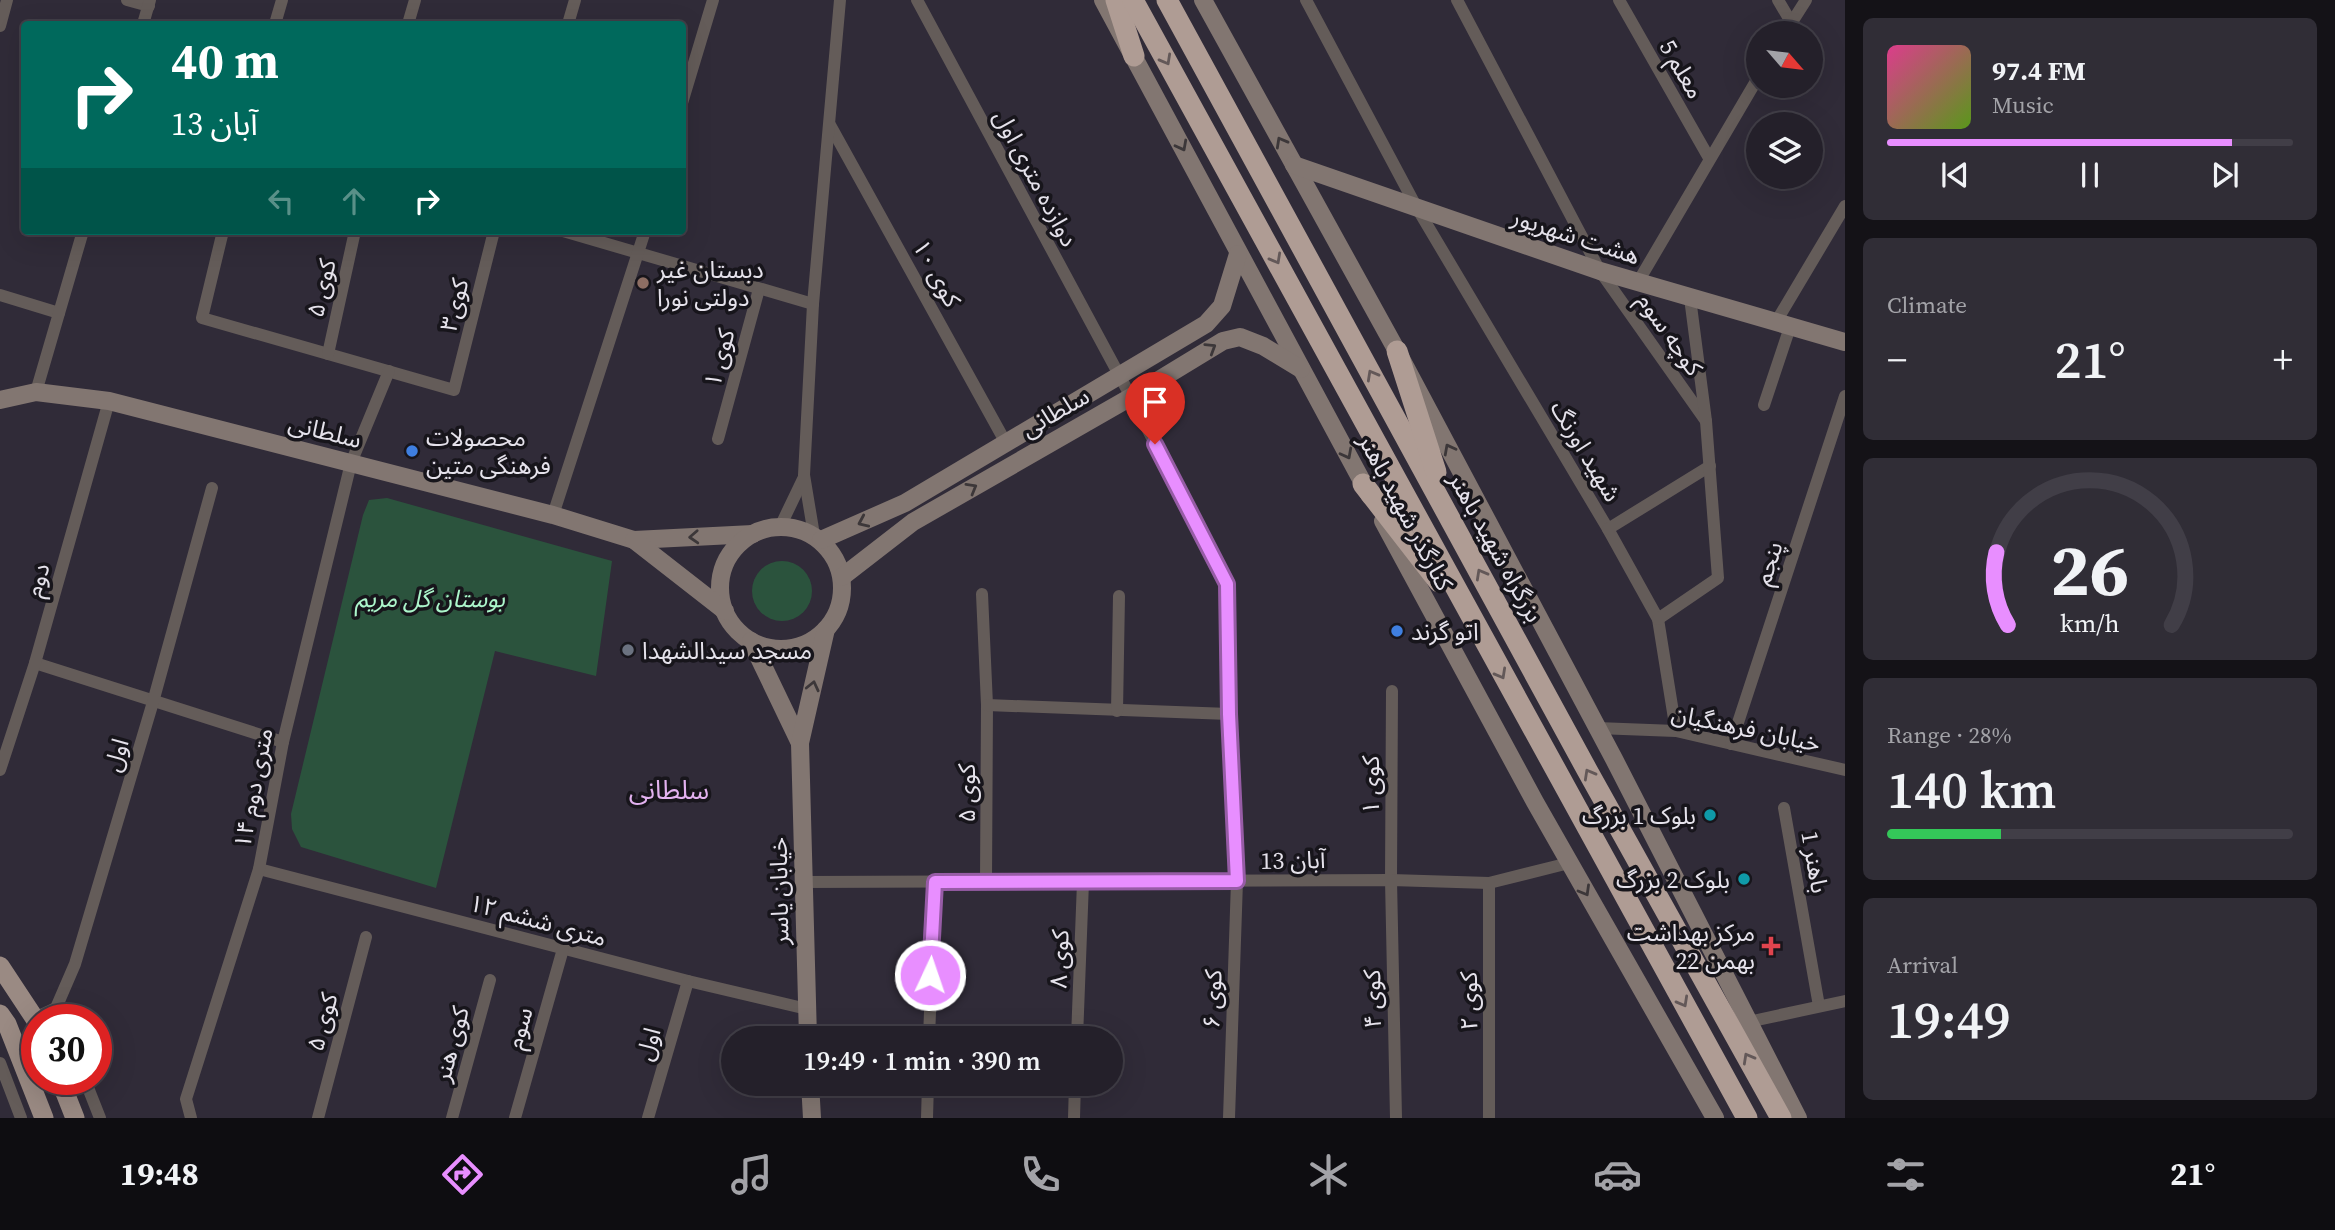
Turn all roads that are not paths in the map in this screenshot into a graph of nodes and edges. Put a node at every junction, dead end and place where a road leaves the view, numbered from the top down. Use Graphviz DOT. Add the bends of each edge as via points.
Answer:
graph roads {
  1 [pos="7,0"];
  2 [pos="127,0"];
  3 [pos="282,0"];
  4 [pos="415,0"];
  5 [pos="575,0"];
  6 [pos="713,0"];
  7 [pos="841,0"];
  8 [pos="917,0"];
  9 [pos="1102,0"];
  10 [pos="1116,0"];
  11 [pos="1133,0"];
  12 [pos="1167,0"];
  13 [pos="1203,0"];
  14 [pos="1306,0"];
  15 [pos="1457,0"];
  16 [pos="1619,0"];
  17 [pos="1778,0"];
  18 [pos="1806,0"];
  19 [pos="149,3"];
  20 [pos="144,21"];
  21 [pos="276,21"];
  22 [pos="409,21"];
  23 [pos="569,21"];
  24 [pos="1786,21"];
  25 [pos="1792,21"];
  26 [pos="0,26"];
  27 [pos="1134,56"];
  28 [pos="686,90"];
  29 [pos="1746,97"];
  30 [pos="830,124"];
  31 [pos="1709,158"];
  32 [pos="1294,165"];
  33 [pos="1845,206"];
  34 [pos="1417,208"];
  35 [pos="82,235"];
  36 [pos="222,235"];
  37 [pos="354,235"];
  38 [pos="493,235"];
  39 [pos="577,235"];
  40 [pos="644,235"];
  41 [pos="639,253"];
  42 [pos="1238,254"];
  43 [pos="1600,271"];
  44 [pos="1638,282"];
  45 [pos="759,289"];
  46 [pos="0,295"];
  47 [pos="1690,298"];
  48 [pos="813,304"];
  49 [pos="59,313"];
  50 [pos="1783,324"];
  51 [pos="1845,342"];
  52 [pos="1397,351"];
  53 [pos="328,354"];
  54 [pos="1301,369"];
  55 [pos="389,371"];
  56 [pos="1119,376"];
  57 [pos="36,392"];
  58 [pos="1845,396"];
  59 [pos="1131,397"];
  60 [pos="0,400"];
  61 [pos="109,401"];
  62 [pos="1763,405"];
  63 [pos="1706,421"];
  64 [pos="718,439"];
  65 [pos="1006,443"];
  66 [pos="351,463"];
  67 [pos="1710,467"];
  68 [pos="804,475"];
  69 [pos="1363,484"];
  70 [pos="212,488"];
  71 [pos="553,515"];
  72 [pos="1451,521"];
  73 [pos="780,527"];
  74 [pos="1608,529"];
  75 [pos="753,534"];
  76 [pos="818,538"];
  77 [pos="634,540"];
  78 [pos="842,577"];
  79 [pos="982,594"];
  80 [pos="1119,596"];
  81 [pos="725,611"];
  82 [pos="1658,619"];
  83 [pos="826,629"];
  84 [pos="1477,630"];
  85 [pos="751,641"];
  86 [pos="35,663"];
  87 [pos="1392,691"];
  88 [pos="153,702"];
  89 [pos="987,705"];
  90 [pos="1117,711"];
  91 [pos="1229,714"];
  92 [pos="1597,727"];
  93 [pos="1676,731"];
  94 [pos="283,742"];
  95 [pos="800,743"];
  96 [pos="1731,744"];
  97 [pos="0,770"];
  98 [pos="1845,770"];
  99 [pos="1784,808"];
  100 [pos="1569,863"];
  101 [pos="259,869"];
  102 [pos="1391,880"];
  103 [pos="1237,881"];
  104 [pos="935,882"];
  105 [pos="986,882"];
  106 [pos="1083,882"];
  107 [pos="803,883"];
  108 [pos="1489,883"];
  109 [pos="366,937"];
  110 [pos="564,949"];
  111 [pos="0,966"];
  112 [pos="490,980"];
  113 [pos="688,981"];
  114 [pos="1845,1001"];
  115 [pos="25,1004"];
  116 [pos="62,1004"];
  117 [pos="1819,1006"];
  118 [pos="807,1009"];
  119 [pos="0,1014"];
  120 [pos="1748,1022"];
  121 [pos="808,1026"];
  122 [pos="929,1026"];
  123 [pos="1077,1026"];
  124 [pos="0,1063"];
  125 [pos="66,1095"];
  126 [pos="91,1095"];
  127 [pos="811,1096"];
  128 [pos="928,1096"];
  129 [pos="1075,1096"];
  130 [pos="21,1118"];
  131 [pos="44,1118"];
  132 [pos="75,1118"];
  133 [pos="100,1118"];
  134 [pos="191,1118"];
  135 [pos="318,1118"];
  136 [pos="452,1118"];
  137 [pos="515,1118"];
  138 [pos="648,1118"];
  139 [pos="812,1118"];
  140 [pos="927,1118"];
  141 [pos="1074,1118"];
  142 [pos="1229,1118"];
  143 [pos="1396,1118"];
  144 [pos="1489,1118"];
  145 [pos="1714,1118"];
  146 [pos="1747,1118"];
  147 [pos="1781,1118"];
  148 [pos="1798,1118"];
  1 -- 26 [label="street"];
  2 -- 19 [label="street"];
  3 -- 21 [label="street"];
  4 -- 22 [label="street"];
  5 -- 23 [label="street"];
  6 -- 28 [label="street"];
  7 -- 30 [label="street"];
  8 -- 56 [label="street, دوازده متری اول"];
  9 -- 27 [label="main road, کنارگذر شهید باهنر"];
  10 -- 27 [label="highway"];
  11 -- 84 [label="highway, one-way"];
  72 -- 12 [label="highway, بزرگراه شهید باهنر, one-way"];
  32 -- 13 [label="main road, one-way"];
  14 -- 34 [label="street, شهید اورنگ"];
  15 -- 43 [label="street, کوچه سوم"];
  16 -- 31 [label="street, معلم 5"];
  17 -- 24 [label="street"];
  18 -- 25 [label="street"];
  19 -- 20 [label="street"];
  27 -- 42 [label="main road, کنارگذر شهید باهنر, one-way"];
  29 -- 31 [label="street"];
  30 -- 48 [label="street"];
  30 -- 65 [label="street, کوی ۱۰"];
  31 -- 44 [label="street"];
  32 -- 34 [label="main road, هشت شهریور"];
  32 -- 52 [label="main road"];
  33 -- 50 [label="street"];
  34 -- 43 [label="main road, هشت شهریور"];
  34 -- 74 [label="street, شهید اورنگ"];
  35 -- 49 [label="street"];
  36 -- 53 [label="street" via="202,318"];
  37 -- 53 [label="street, کوی ۵"];
  38 -- 55 [label="street, کوی۳" via="454,390"];
  39 -- 41 [label="street"];
  40 -- 41 [label="street"];
  41 -- 45 [label="street"];
  41 -- 71 [label="street"];
  42 -- 54 [label="main road, کنارگذر شهید باهنر"];
  42 -- 56 [label="main road, سلطانی" via="1222,306 1206,324"];
  43 -- 44 [label="main road, هشت شهریور"];
  43 -- 63 [label="street, کوچه سوم"];
  44 -- 47 [label="main road, هشت شهریور"];
  45 -- 48 [label="street"];
  45 -- 64 [label="street, کوی ۱"];
  46 -- 49 [label="street"];
  47 -- 50 [label="main road, هشت شهریور"];
  47 -- 63 [label="street"];
  48 -- 68 [label="street"];
  49 -- 57 [label="street"];
  50 -- 51 [label="main road, هشت شهریور"];
  50 -- 62 [label="street"];
  52 -- 72 [label="highway"];
  92 -- 52 [label="main road, one-way"];
  53 -- 55 [label="street"];
  59 -- 54 [label="main road, سلطانی, one-way" via="1223,341 1240,337"];
  54 -- 69 [label="main road, کنارگذر شهید باهنر, one-way"];
  55 -- 66 [label="street, ۱۴ متری دوم"];
  56 -- 59 [label="street, دوازده متری اول"];
  56 -- 65 [label="main road, سلطانی"];
  57 -- 60 [label="main road, سلطانی"];
  57 -- 61 [label="main road, سلطانی"];
  58 -- 96 [label="street, پنجم"];
  78 -- 59 [label="main road, سلطانی, one-way" via="913,522"];
  59 -- 91 [label="street, دوازده متری اول" via="1227,584"];
  61 -- 66 [label="main road, سلطانی"];
  61 -- 86 [label="street, دوم"];
  63 -- 67 [label="street"];
  65 -- 76 [label="main road, سلطانی, one-way" via="905,503"];
  66 -- 71 [label="main road, سلطانی"];
  66 -- 94 [label="street, ۱۴ متری دوم"];
  67 -- 74 [label="street"];
  67 -- 82 [label="street" via="1718,578"];
  68 -- 73 [label="street"];
  68 -- 76 [label="street"];
  69 -- 84 [label="highway"];
  69 -- 100 [label="main road, کنارگذر شهید باهنر"];
  70 -- 88 [label="street, اول"];
  71 -- 77 [label="main road, سلطانی"];
  147 -- 72 [label="highway, بزرگراه شهید باهنر, one-way"];
  73 -- 75 [label="main road"];
  73 -- 76 [label="main road"];
  74 -- 82 [label="street, شهید اورنگ"];
  75 -- 77 [label="main road, one-way"];
  75 -- 81 [label="main road" via="742,540 724,567 721,599"];
  76 -- 78 [label="main road" via="835,557"];
  77 -- 81 [label="main road"];
  78 -- 83 [label="main road" via="842,598"];
  79 -- 89 [label="street, کوی ۵"];
  80 -- 90 [label="street"];
  81 -- 85 [label="main road"];
  82 -- 93 [label="street, شهید اورنگ"];
  83 -- 85 [label="main road" via="802,646 781,650"];
  95 -- 83 [label="main road, خیابان یاسر, one-way"];
  84 -- 146 [label="highway, one-way"];
  85 -- 95 [label="main road, خیابان یاسر"];
  86 -- 88 [label="street"];
  86 -- 97 [label="street, دوم"];
  87 -- 102 [label="street, کوی ۱"];
  88 -- 94 [label="street"];
  88 -- 116 [label="street, اول"];
  89 -- 90 [label="street"];
  89 -- 105 [label="street, کوی ۵"];
  90 -- 91 [label="street"];
  91 -- 103 [label="street, کوی ۶"];
  92 -- 93 [label="street, خیابان فرهنگیان"];
  92 -- 120 [label="main road"];
  93 -- 96 [label="street, خیابان فرهنگیان"];
  94 -- 101 [label="street, ۱۴ متری دوم"];
  95 -- 107 [label="main road, خیابان یاسر"];
  96 -- 98 [label="street, خیابان فرهنگیان"];
  99 -- 117 [label="street, باهنر 1"];
  100 -- 108 [label="street, 13 آبان"];
  100 -- 145 [label="main road, کنارگذر شهید باهنر, one-way"];
  101 -- 110 [label="street, ۱۲ متری ششم"];
  101 -- 134 [label="street, ۱۴ متری دوم" via="186,1099"];
  102 -- 103 [label="street, 13 آبان"];
  102 -- 108 [label="street, 13 آبان"];
  102 -- 143 [label="street, کوی ۴"];
  103 -- 106 [label="street, 13 آبان"];
  103 -- 142 [label="street, کوی ۶"];
  104 -- 105 [label="street, 13 آبان"];
  104 -- 107 [label="street, 13 آبان"];
  104 -- 122 [label="street"];
  105 -- 106 [label="street, 13 آبان"];
  106 -- 123 [label="street, کوی ۸"];
  107 -- 118 [label="main road, خیابان یاسر"];
  108 -- 144 [label="street, کوی ۲"];
  109 -- 135 [label="street, کوی ۵"];
  110 -- 113 [label="street, ۱۲ متری ششم"];
  110 -- 137 [label="street, سوم"];
  111 -- 115 [label="main road"];
  112 -- 136 [label="street, کوی هنر"];
  113 -- 118 [label="street, ۱۲ متری ششم"];
  113 -- 138 [label="street, اول"];
  114 -- 117 [label="street"];
  117 -- 120 [label="street"];
  118 -- 121 [label="main road, خیابان یاسر"];
  119 -- 131 [label="main road"];
  120 -- 148 [label="main road"];
  124 -- 130 [label="street"];
  125 -- 132 [label="main road"];
  126 -- 133 [label="street"];
  127 -- 139 [label="main road"];
  128 -- 140 [label="street"];
  129 -- 141 [label="street"];
}
